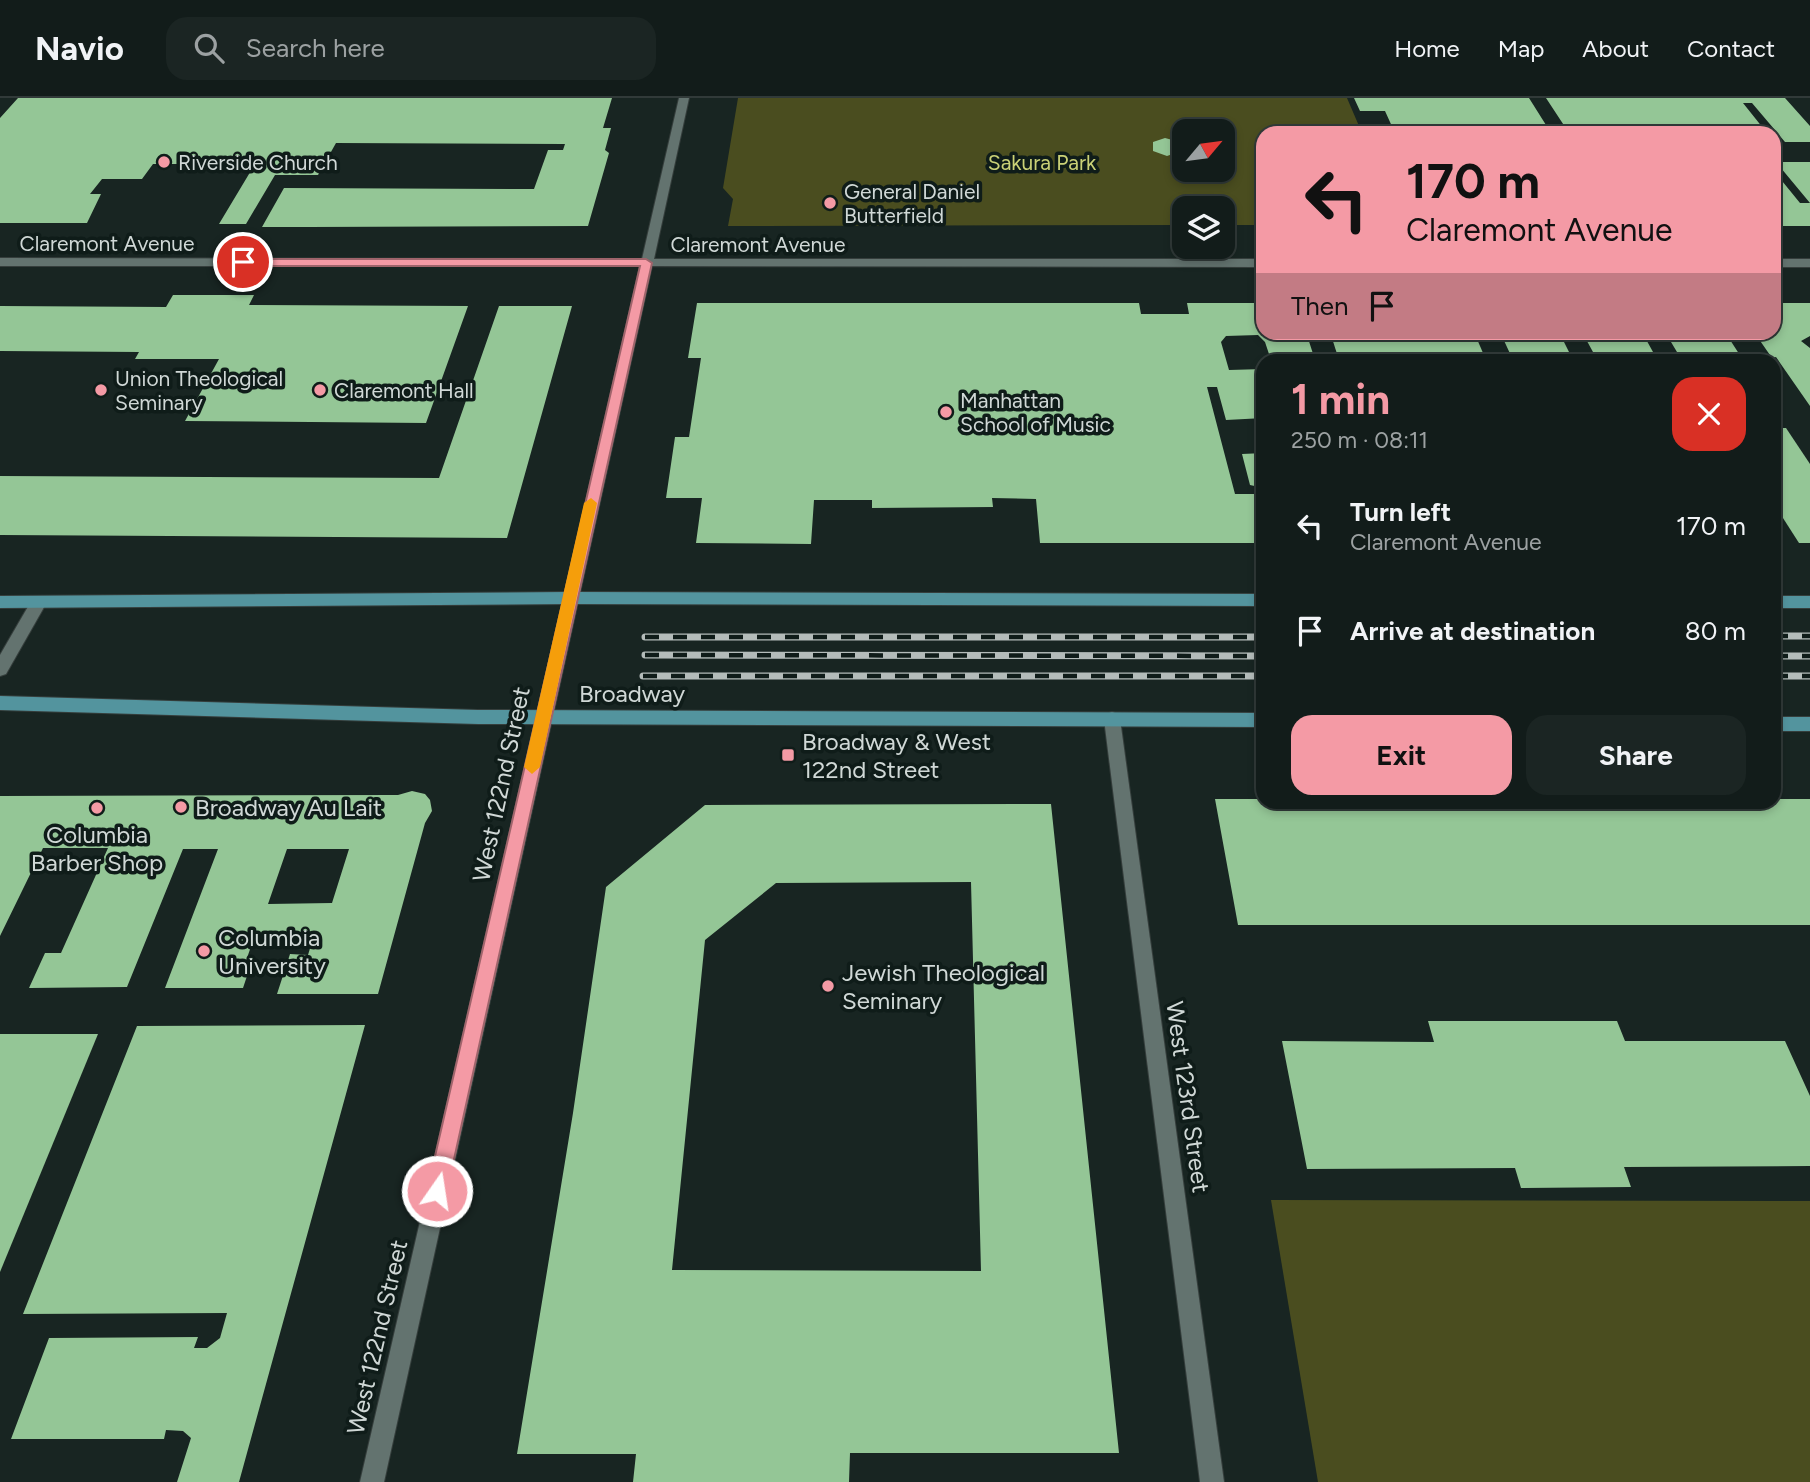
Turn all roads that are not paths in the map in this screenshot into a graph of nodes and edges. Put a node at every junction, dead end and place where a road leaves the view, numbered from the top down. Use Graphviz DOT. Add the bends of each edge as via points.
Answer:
graph roads {
  1 [pos="684,98"];
  2 [pos="0,262"];
  3 [pos="646,263"];
  4 [pos="1256,263"];
  5 [pos="1781,263"];
  6 [pos="1810,263"];
  7 [pos="569,598"];
  8 [pos="1256,600"];
  9 [pos="0,602"];
  10 [pos="39,602"];
  11 [pos="1781,602"];
  12 [pos="1810,602"];
  13 [pos="0,669"];
  14 [pos="0,703"];
  15 [pos="542,718"];
  16 [pos="1112,719"];
  17 [pos="1256,720"];
  18 [pos="1781,724"];
  19 [pos="1810,724"];
  20 [pos="372,1482"];
  21 [pos="1212,1482"];
  1 -- 3 [label="street, West 122nd Street"];
  2 -- 3 [label="street, Claremont Avenue"];
  3 -- 4 [label="street, Claremont Avenue"];
  3 -- 7 [label="street, West 122nd Street"];
  5 -- 6 [label="street"];
  7 -- 8 [label="main road"];
  7 -- 10 [label="main road"];
  7 -- 15 [label="street, West 122nd Street"];
  9 -- 10 [label="main road"];
  10 -- 13 [label="street"];
  11 -- 12 [label="main road"];
  14 -- 15 [label="main road, Broadway"];
  15 -- 16 [label="main road, Broadway"];
  15 -- 20 [label="street, West 122nd Street"];
  16 -- 17 [label="main road, Broadway"];
  16 -- 21 [label="street, West 123rd Street"];
  18 -- 19 [label="main road"];
}
